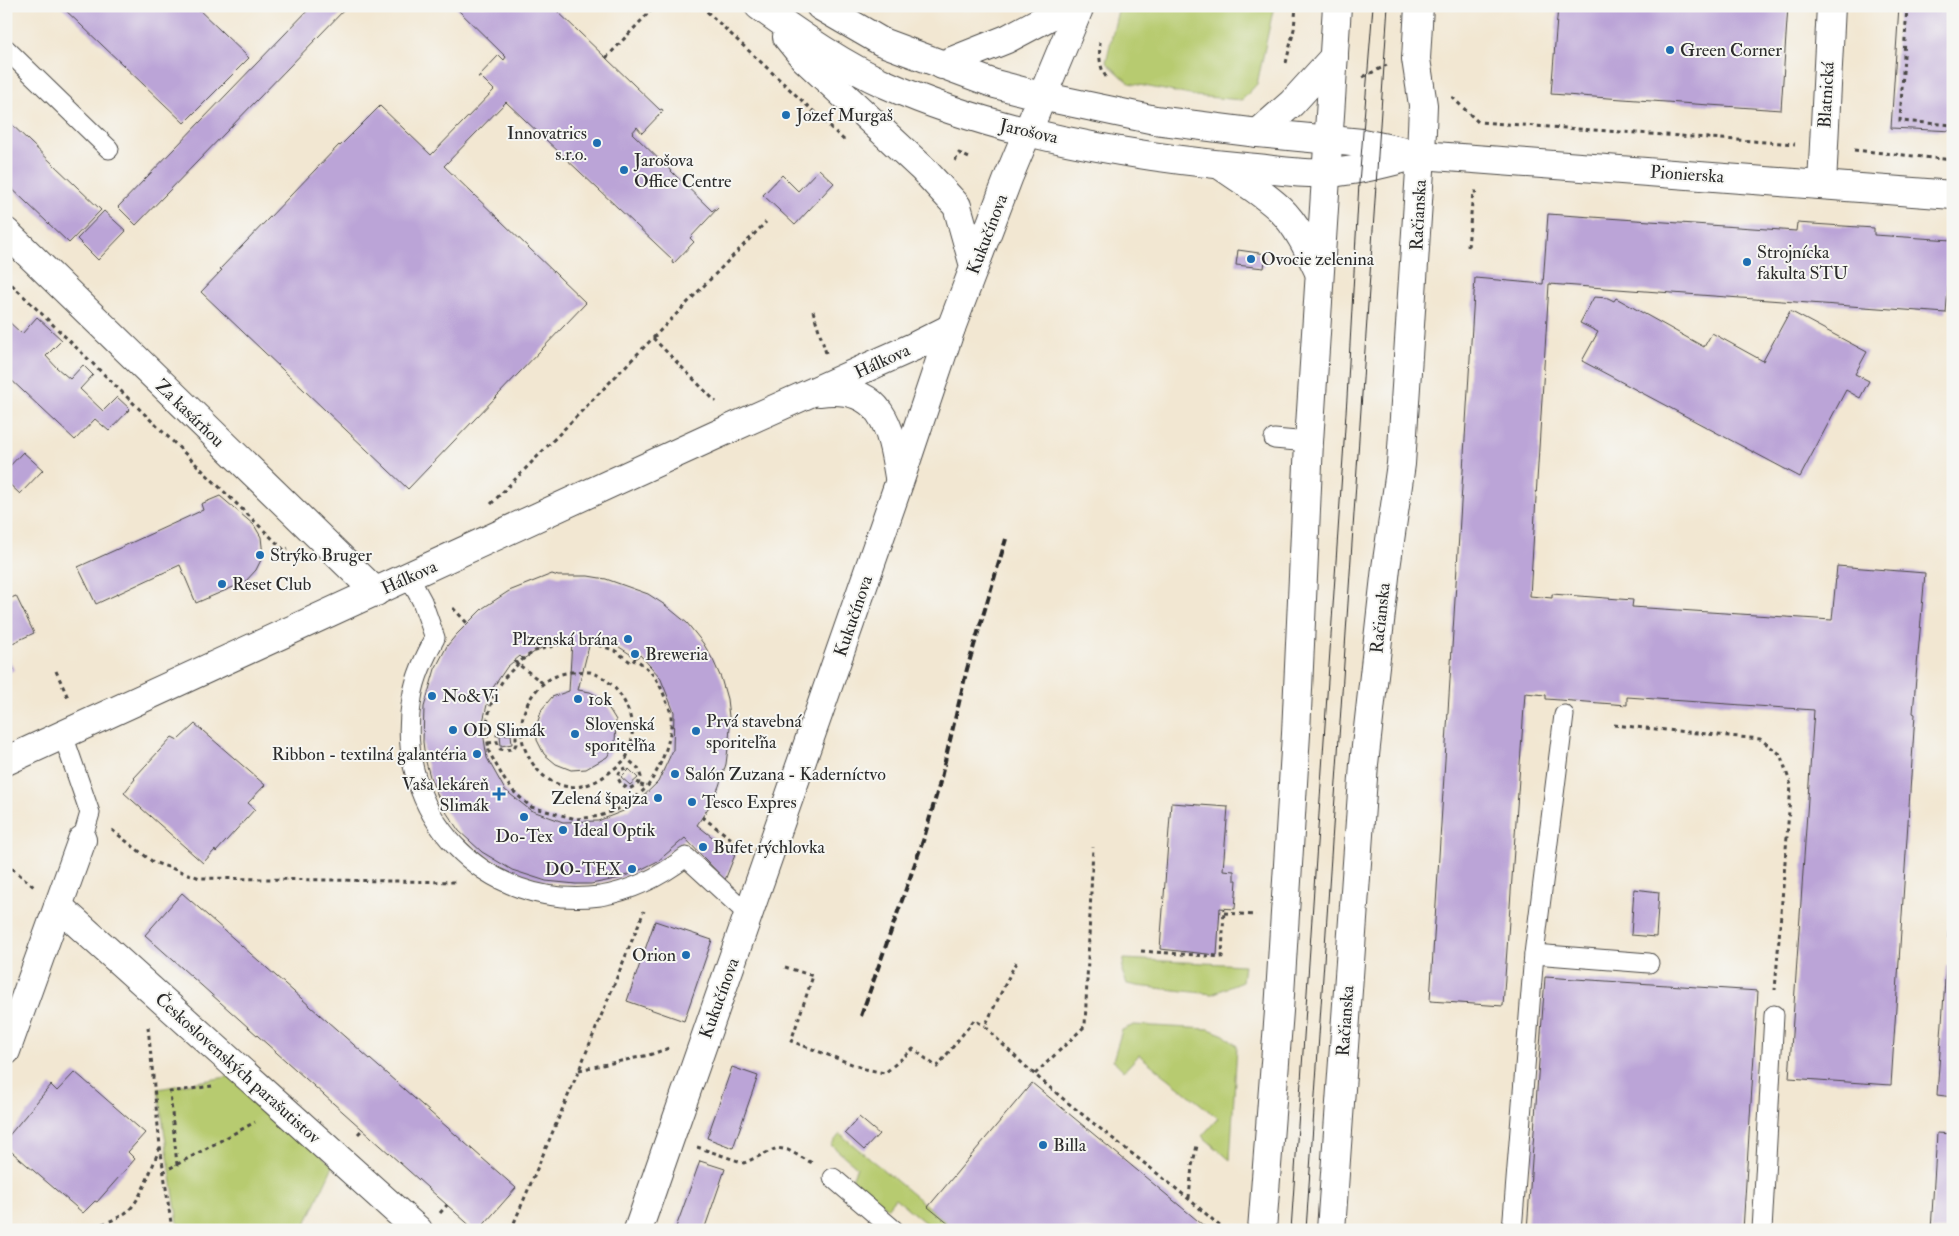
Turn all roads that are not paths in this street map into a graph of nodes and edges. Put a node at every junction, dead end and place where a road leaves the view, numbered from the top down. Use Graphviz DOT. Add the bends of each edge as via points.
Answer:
graph roads {
  1 [pos="820,6"];
  2 [pos="1069,6"];
  3 [pos="1080,6"];
  4 [pos="1337,6"];
  5 [pos="1419,6"];
  6 [pos="1831,6"];
  7 [pos="760,7"];
  8 [pos="6,49"];
  9 [pos="1334,57"];
  10 [pos="942,65"];
  11 [pos="1042,96"];
  12 [pos="1028,131"];
  13 [pos="1258,133"];
  14 [pos="1328,138"];
  15 [pos="109,149"];
  16 [pos="1421,155"];
  17 [pos="1219,164"];
  18 [pos="1326,173"];
  19 [pos="1822,184"];
  20 [pos="1953,195"];
  21 [pos="6,232"];
  22 [pos="974,266"];
  23 [pos="1319,272"];
  24 [pos="951,328"];
  25 [pos="824,387"];
  26 [pos="1274,439"];
  27 [pos="1309,442"];
  28 [pos="899,483"];
  29 [pos="409,577"];
  30 [pos="376,592"];
  31 [pos="1564,715"];
  32 [pos="63,735"];
  33 [pos="6,761"];
  34 [pos="82,840"];
  35 [pos="60,900"];
  36 [pos="749,915"];
  37 [pos="1534,954"];
  38 [pos="1650,963"];
  39 [pos="1774,1015"];
  40 [pos="6,1051"];
  41 [pos="833,1178"];
  42 [pos="418,1230"];
  43 [pos="638,1230"];
  44 [pos="894,1230"];
  45 [pos="1262,1230"];
  46 [pos="1331,1230"];
  47 [pos="1512,1230"];
  48 [pos="1762,1230"];
  1 -- 10 [label="street, Jarošova" via="882,42"];
  2 -- 10 [label="street" via="1007,39"];
  3 -- 11 [label="street, Kukučínova"];
  4 -- 9 [label="street"];
  5 -- 16 [label="street, Račianska" via="1416,59 1423,105"];
  6 -- 19 [label="street, Blatnická"];
  7 -- 12 [label="street, Jarošova" via="882,83 945,108"];
  7 -- 22 [label="street" via="804,58 923,169 957,206"];
  8 -- 15 [label="lane"];
  9 -- 13 [label="street" via="1292,103"];
  9 -- 14 [label="street"];
  10 -- 11 [label="street, Jarošova"];
  11 -- 12 [label="street, Kukučínova"];
  11 -- 13 [label="street, Jarošova" via="1155,120"];
  12 -- 17 [label="street, Jarošova" via="1127,151"];
  12 -- 22 [label="street, Kukučínova"];
  13 -- 14 [label="street, Jarošova"];
  14 -- 16 [label="street, Jarošova"];
  14 -- 18 [label="street"];
  16 -- 18 [label="street, Jarošova" via="1361,169"];
  16 -- 19 [label="street, Pionierska"];
  16 -- 46 [label="street, Račianska" via="1401,464 1364,764"];
  17 -- 18 [label="street, Jarošova"];
  17 -- 23 [label="street" via="1281,210"];
  18 -- 23 [label="street"];
  19 -- 20 [label="street, Pionierska"];
  21 -- 30 [label="street, Za kasárňou"];
  22 -- 24 [label="street, Kukučínova"];
  23 -- 27 [label="street"];
  24 -- 25 [label="street, Hálkova"];
  24 -- 28 [label="street, Kukučínova"];
  25 -- 28 [label="street, Hálkova" via="862,396 875,406 888,426"];
  25 -- 29 [label="street, Hálkova"];
  26 -- 27 [label="lane"];
  27 -- 45 [label="street" via="1299,691"];
  28 -- 36 [label="street, Kukučínova"];
  29 -- 30 [label="street, Hálkova"];
  29 -- 36 [label="lane" via="422,601 435,638 412,696 408,734 412,764 432,818 461,853 491,874 516,886 554,896 581,897 601,896 641,884 686,857"];
  30 -- 32 [label="street, Hálkova"];
  31 -- 37 [label="lane"];
  32 -- 33 [label="street, Hálkova"];
  32 -- 34 [label="lane" via="90,813"];
  34 -- 35 [label="street"];
  35 -- 40 [label="street"];
  35 -- 42 [label="street, Československých parašutistov" via="143,983"];
  36 -- 43 [label="street, Kukučínova"];
  37 -- 38 [label="lane"];
  37 -- 47 [label="lane"];
  39 -- 48 [label="lane"];
  41 -- 44 [label="lane"];
}
